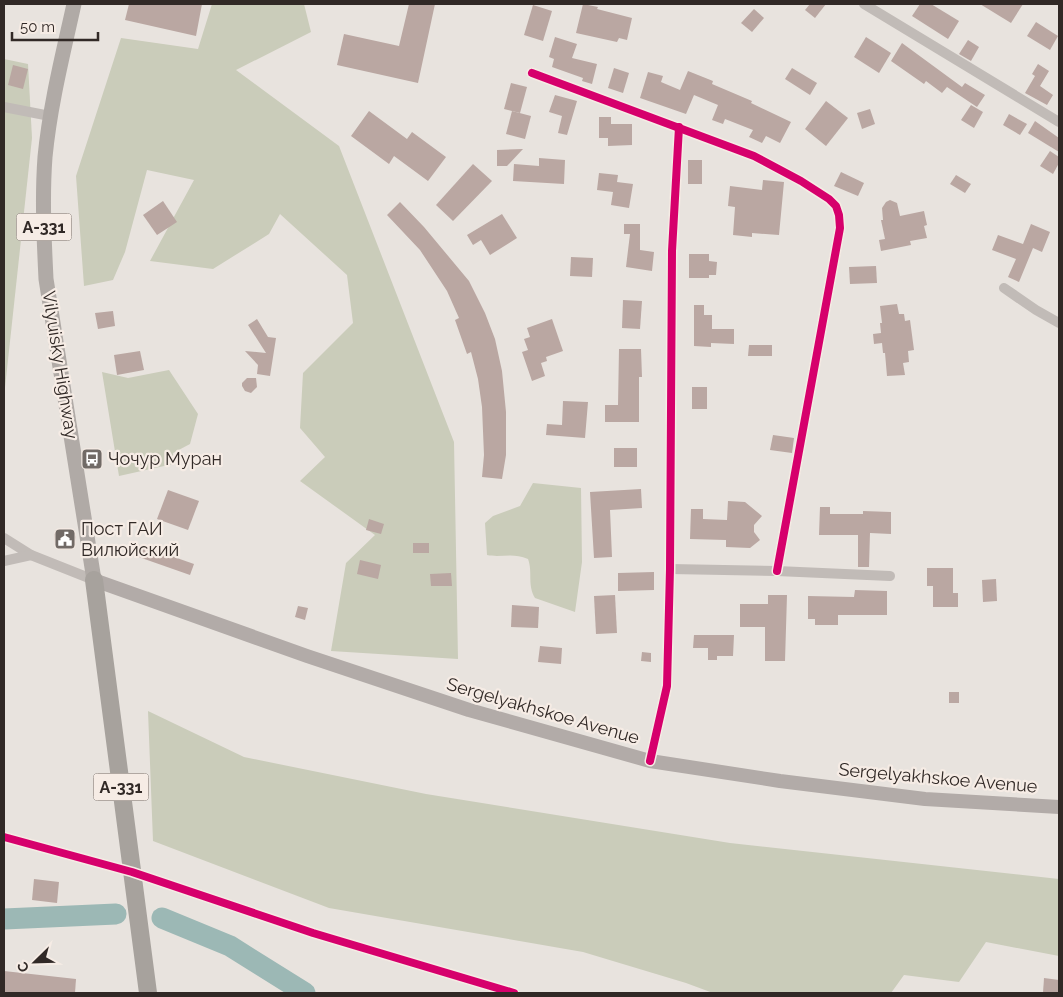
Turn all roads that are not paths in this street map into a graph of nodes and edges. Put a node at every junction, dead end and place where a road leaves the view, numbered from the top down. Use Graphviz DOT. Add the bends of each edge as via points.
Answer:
graph roads {
  1 [pos="74,4"];
  2 [pos="864,4"];
  3 [pos="532,73"];
  4 [pos="4,107"];
  5 [pos="50,116"];
  6 [pos="1059,122"];
  7 [pos="679,127"];
  8 [pos="1004,288"];
  9 [pos="1059,323"];
  10 [pos="4,538"];
  11 [pos="31,555"];
  12 [pos="4,561"];
  13 [pos="670,569"];
  14 [pos="777,571"];
  15 [pos="890,576"];
  16 [pos="94,580"];
  17 [pos="650,761"];
  18 [pos="1059,807"];
  19 [pos="4,837"];
  20 [pos="132,872"];
  21 [pos="148,993"];
  22 [pos="514,993"];
  1 -- 5 [label="main road, Vilyuisky Highway / А-331"];
  2 -- 6 [label="street"];
  3 -- 7 [label="street"];
  4 -- 5 [label="street"];
  5 -- 16 [label="main road, Vilyuisky Highway / А-331" via="43,197 46,279"];
  7 -- 13 [label="street" via="672,250"];
  7 -- 14 [label="street" via="754,156 794,177 829,199 839,215 840,228"];
  8 -- 9 [label="street"];
  10 -- 11 [label="street"];
  11 -- 12 [label="street"];
  11 -- 16 [label="street"];
  13 -- 14 [label="street"];
  13 -- 17 [label="street" via="666,686"];
  14 -- 15 [label="street"];
  16 -- 17 [label="main road, Sergelyakhskoe Avenue" via="468,710"];
  16 -- 20 [label="highway, Vilyuisky Highway / А-331"];
  17 -- 18 [label="main road, Sergelyakhskoe Avenue" via="925,799"];
  19 -- 20 [label="street"];
  20 -- 21 [label="highway, Vilyuisky Highway / А-331"];
  20 -- 22 [label="street" via="314,933"];
}
